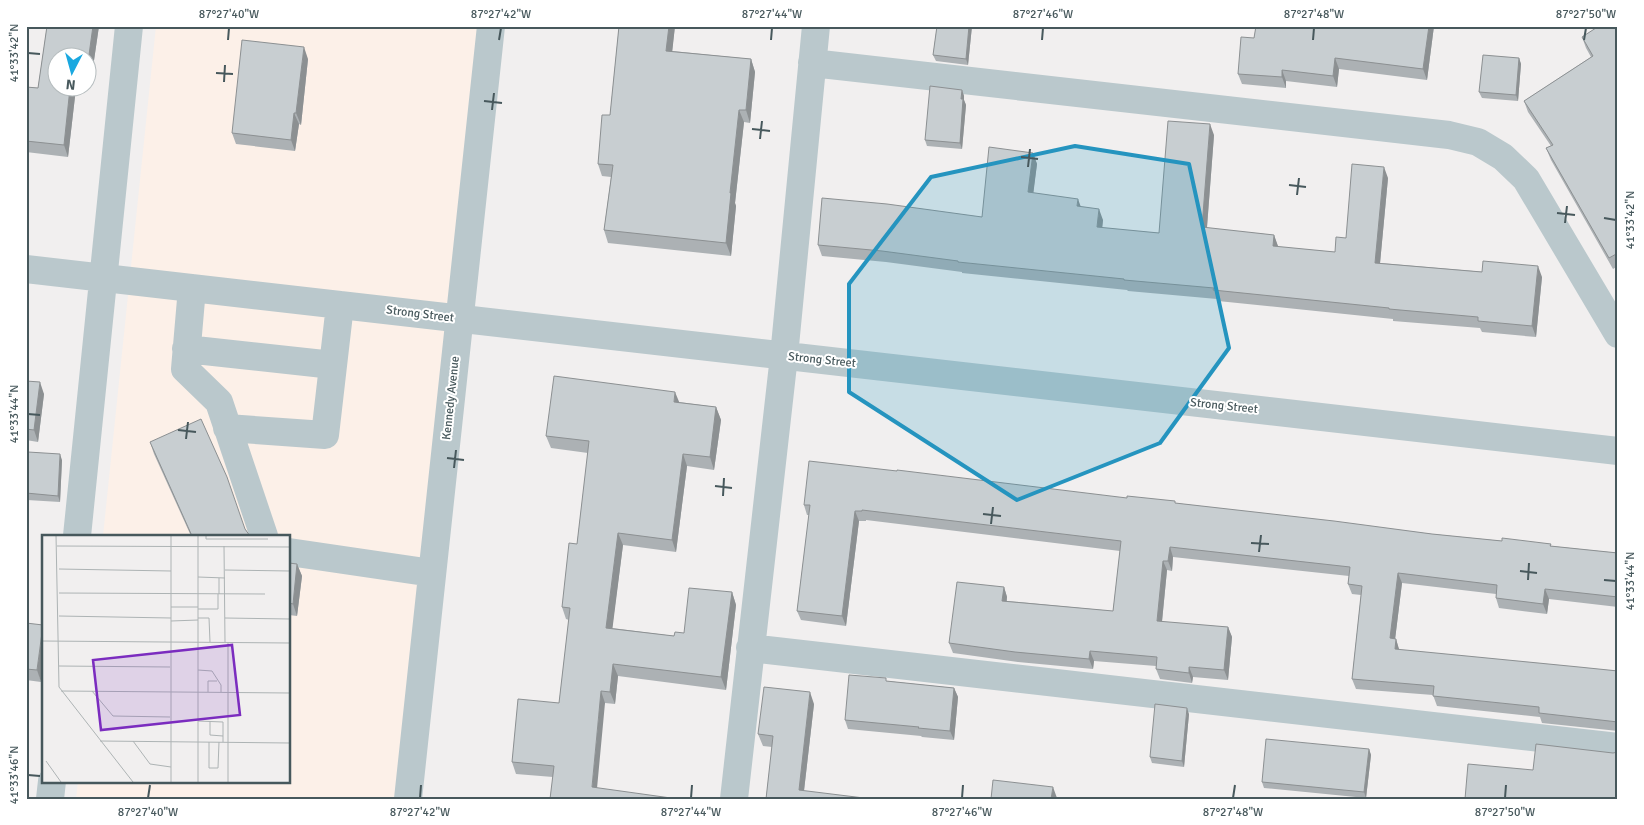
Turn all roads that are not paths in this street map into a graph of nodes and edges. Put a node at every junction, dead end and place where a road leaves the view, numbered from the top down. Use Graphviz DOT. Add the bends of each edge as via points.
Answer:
graph roads {
  1 [pos="130,26"];
  2 [pos="491,26"];
  3 [pos="816,26"];
  4 [pos="812,63"];
  5 [pos="26,269"];
  6 [pos="102,278"];
  7 [pos="192,288"];
  8 [pos="340,305"];
  9 [pos="459,319"];
  10 [pos="1618,334"];
  11 [pos="186,349"];
  12 [pos="784,356"];
  13 [pos="333,365"];
  14 [pos="227,428"];
  15 [pos="1618,451"];
  16 [pos="76,535"];
  17 [pos="264,535"];
  18 [pos="290,552"];
  19 [pos="432,573"];
  20 [pos="750,648"];
  21 [pos="1618,747"];
  22 [pos="52,782"];
  23 [pos="50,799"];
  24 [pos="408,799"];
  25 [pos="734,799"];
  1 -- 6 [label="street"];
  2 -- 9 [label="street, Kennedy Avenue"];
  3 -- 4 [label="street"];
  4 -- 10 [label="street" via="1449,135 1478,142 1503,157 1526,179"];
  4 -- 12 [label="street"];
  5 -- 6 [label="street, Strong Street"];
  6 -- 7 [label="street, Strong Street"];
  6 -- 16 [label="street"];
  7 -- 8 [label="street, Strong Street"];
  7 -- 11 [label="street"];
  8 -- 9 [label="street, Strong Street"];
  8 -- 13 [label="street"];
  9 -- 12 [label="street, Strong Street"];
  9 -- 19 [label="street, Kennedy Avenue"];
  11 -- 13 [label="street"];
  11 -- 14 [label="street" via="185,369 219,402"];
  12 -- 15 [label="street, Strong Street"];
  12 -- 20 [label="street"];
  13 -- 14 [label="street" via="325,435"];
  14 -- 17 [label="street"];
  18 -- 19 [label="street"];
  19 -- 24 [label="street, Kennedy Avenue"];
  20 -- 21 [label="street"];
  20 -- 25 [label="street"];
  22 -- 23 [label="street"];
}
